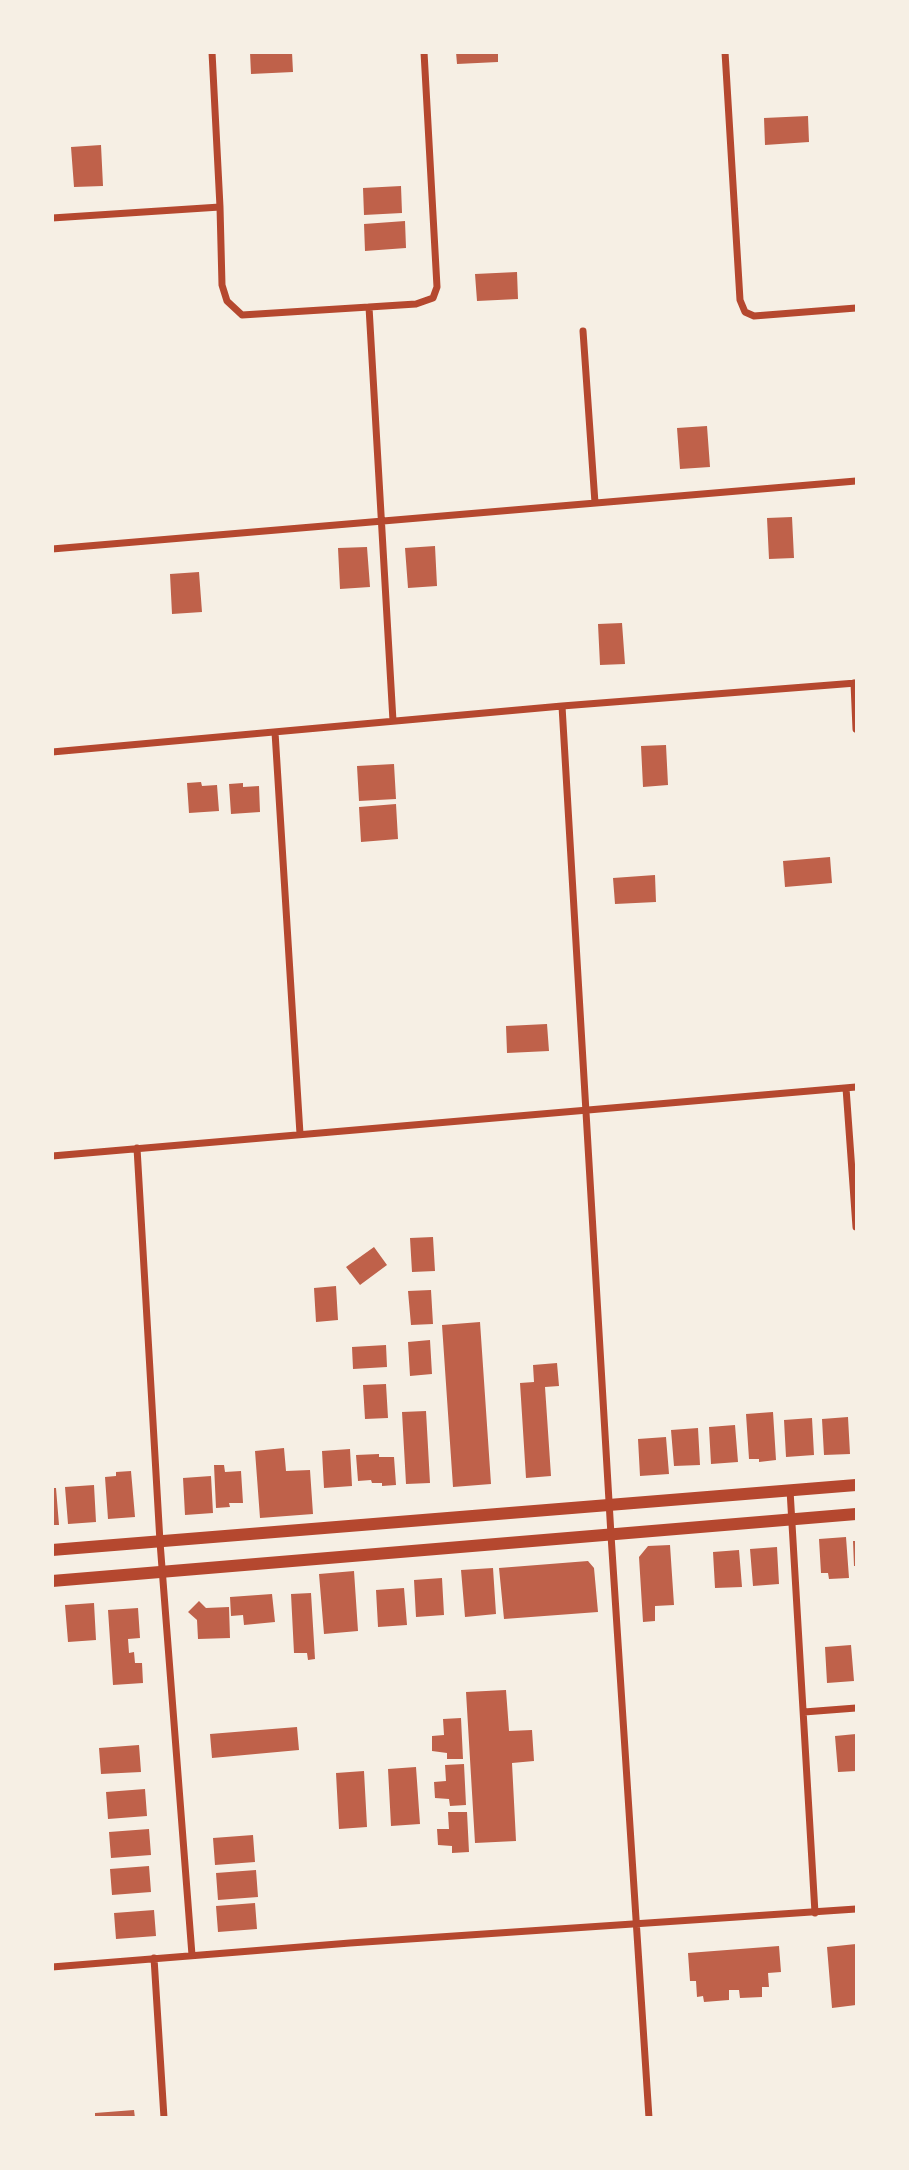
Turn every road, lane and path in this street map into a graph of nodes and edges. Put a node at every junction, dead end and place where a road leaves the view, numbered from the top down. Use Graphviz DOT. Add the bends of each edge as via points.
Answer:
graph roads {
  1 [pos="212,52"];
  2 [pos="424,52"];
  3 [pos="725,52"];
  4 [pos="220,207"];
  5 [pos="52,218"];
  6 [pos="369,307"];
  7 [pos="856,308"];
  8 [pos="583,331"];
  9 [pos="856,481"];
  10 [pos="595,503"];
  11 [pos="380,522"];
  12 [pos="52,549"];
  13 [pos="855,683"];
  14 [pos="562,706"];
  15 [pos="393,721"];
  16 [pos="856,729"];
  17 [pos="275,732"];
  18 [pos="52,752"];
  19 [pos="856,1087"];
  20 [pos="846,1088"];
  21 [pos="586,1111"];
  22 [pos="300,1134"];
  23 [pos="137,1148"];
  24 [pos="52,1156"];
  25 [pos="856,1227"];
  26 [pos="856,1485"];
  27 [pos="790,1490"];
  28 [pos="610,1504"];
  29 [pos="856,1514"];
  30 [pos="793,1519"];
  31 [pos="611,1535"];
  32 [pos="160,1542"];
  33 [pos="52,1550"];
  34 [pos="162,1572"];
  35 [pos="52,1581"];
  36 [pos="856,1707"];
  37 [pos="804,1712"];
  38 [pos="856,1909"];
  39 [pos="815,1913"];
  40 [pos="636,1924"];
  41 [pos="192,1955"];
  42 [pos="154,1958"];
  43 [pos="52,1967"];
  44 [pos="164,2118"];
  45 [pos="649,2118"];
  1 -- 4 [label="street"];
  2 -- 6 [label="street" via="437,287 433,298 416,304"];
  3 -- 7 [label="street" via="740,300 745,312 754,316"];
  4 -- 5 [label="street"];
  4 -- 6 [label="street" via="222,285 227,302 242,315"];
  6 -- 11 [label="street"];
  8 -- 10 [label="street"];
  9 -- 10 [label="street"];
  10 -- 11 [label="street"];
  11 -- 12 [label="street"];
  11 -- 15 [label="street"];
  13 -- 14 [label="street"];
  13 -- 16 [label="street"];
  14 -- 15 [label="street"];
  14 -- 21 [label="street"];
  15 -- 17 [label="street"];
  17 -- 18 [label="street"];
  17 -- 22 [label="street"];
  19 -- 20 [label="street"];
  20 -- 21 [label="street"];
  20 -- 25 [label="street"];
  21 -- 22 [label="street"];
  21 -- 28 [label="street"];
  22 -- 23 [label="street"];
  23 -- 24 [label="street"];
  23 -- 32 [label="street"];
  26 -- 27 [label="main road"];
  27 -- 28 [label="main road"];
  27 -- 30 [label="street"];
  28 -- 31 [label="street"];
  28 -- 32 [label="main road"];
  29 -- 30 [label="main road"];
  30 -- 31 [label="main road"];
  30 -- 37 [label="street"];
  31 -- 34 [label="main road"];
  31 -- 40 [label="street"];
  32 -- 33 [label="main road"];
  32 -- 34 [label="street"];
  34 -- 35 [label="main road"];
  34 -- 41 [label="street"];
  36 -- 37 [label="street"];
  37 -- 39 [label="street"];
  38 -- 39 [label="street"];
  39 -- 40 [label="street"];
  40 -- 41 [label="street"];
  40 -- 45 [label="street"];
  41 -- 42 [label="street"];
  42 -- 43 [label="street"];
  42 -- 44 [label="street"];
}
